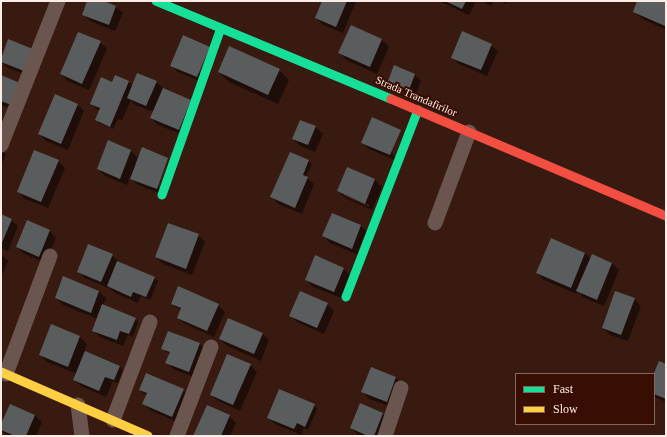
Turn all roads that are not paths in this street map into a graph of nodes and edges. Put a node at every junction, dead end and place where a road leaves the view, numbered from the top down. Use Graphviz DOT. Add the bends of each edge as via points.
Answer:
graph roads {
  1 [pos="58,1"];
  2 [pos="156,1"];
  3 [pos="178,5"];
  4 [pos="221,28"];
  5 [pos="418,110"];
  6 [pos="469,132"];
  7 [pos="1,144"];
  8 [pos="162,195"];
  9 [pos="666,216"];
  10 [pos="435,223"];
  11 [pos="50,256"];
  12 [pos="346,297"];
  13 [pos="150,322"];
  14 [pos="211,347"];
  15 [pos="3,373"];
  16 [pos="401,388"];
  17 [pos="78,405"];
  18 [pos="113,420"];
  19 [pos="82,436"];
  20 [pos="148,436"];
  21 [pos="177,436"];
  22 [pos="385,436"];
  1 -- 7 [label="street"];
  2 -- 3 [label="street, Strada Trandafirilor"];
  3 -- 4 [label="street, Strada Trandafirilor"];
  4 -- 5 [label="street, Strada Trandafirilor"];
  4 -- 8 [label="street"];
  5 -- 6 [label="street, Strada Trandafirilor"];
  5 -- 12 [label="street"];
  6 -- 9 [label="street, Strada Trandafirilor"];
  6 -- 10 [label="street"];
  11 -- 15 [label="street"];
  13 -- 18 [label="street"];
  14 -- 21 [label="street"];
  15 -- 17 [label="street"];
  16 -- 22 [label="street"];
  17 -- 18 [label="street"];
  17 -- 19 [label="street"];
  18 -- 20 [label="street"];
}
